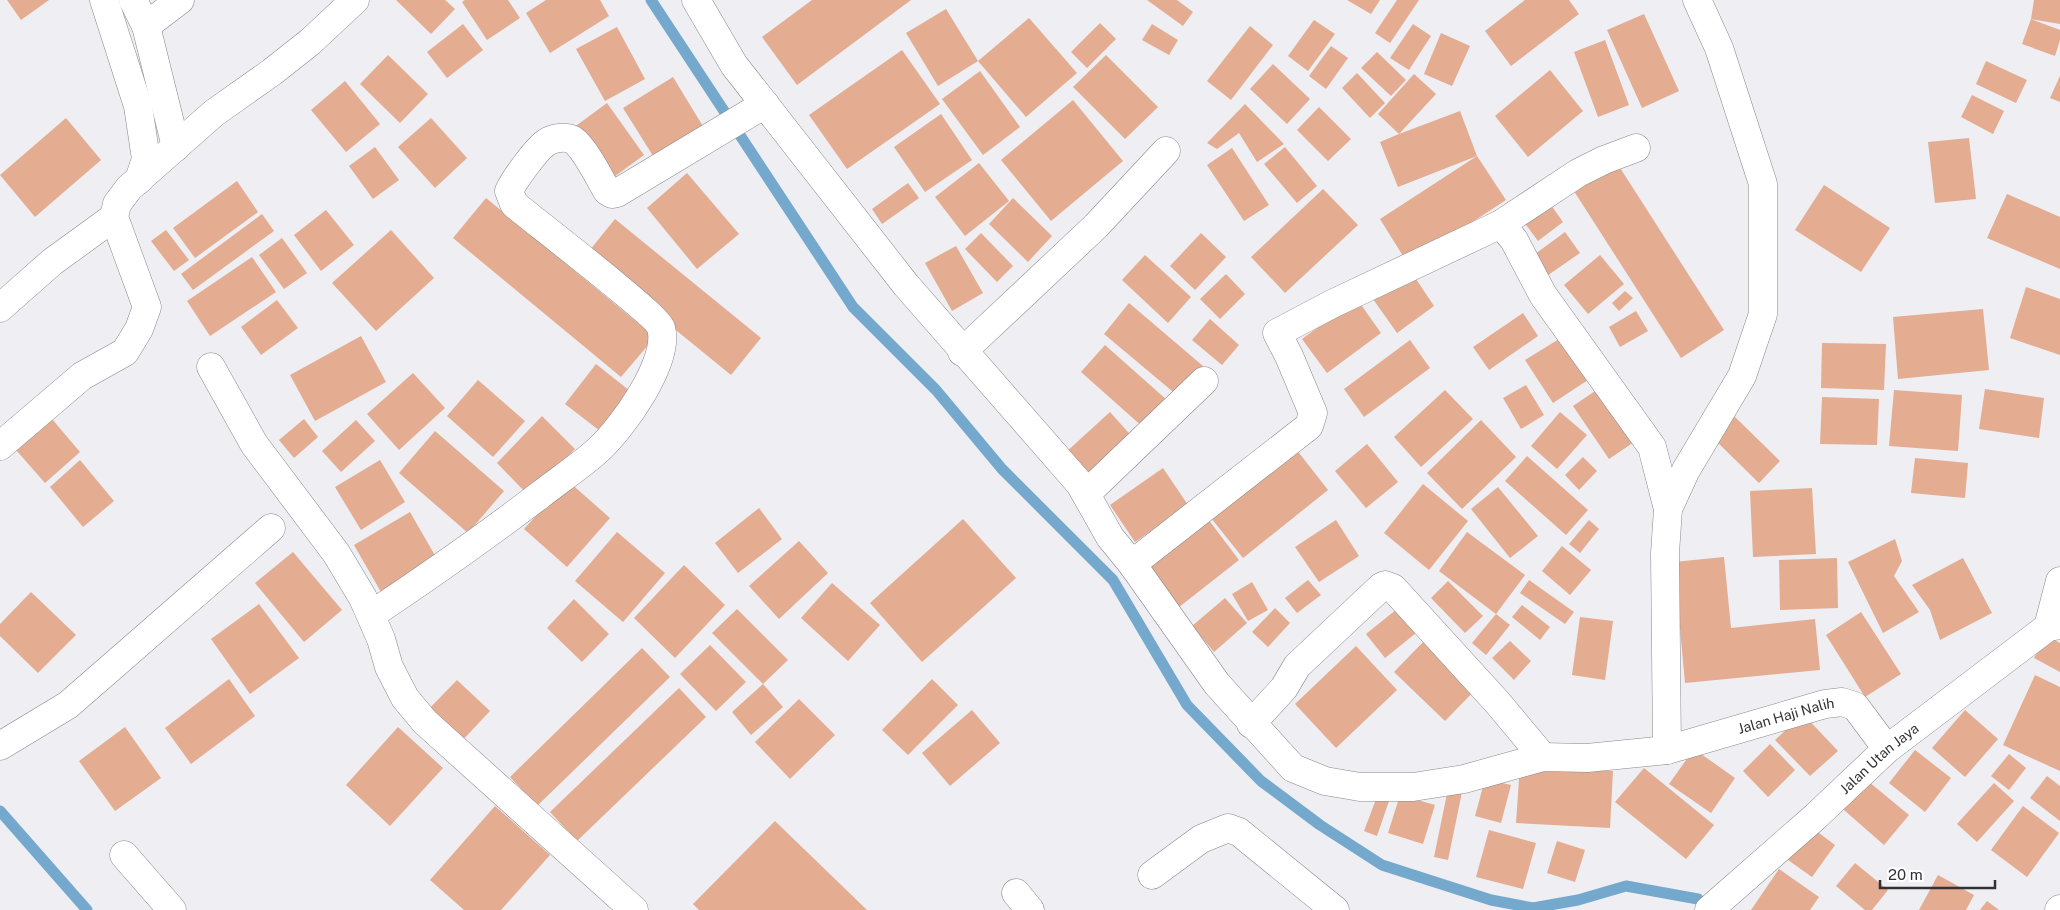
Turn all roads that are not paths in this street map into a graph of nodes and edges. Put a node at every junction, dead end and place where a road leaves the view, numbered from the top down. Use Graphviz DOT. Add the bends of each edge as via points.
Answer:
graph roads {
  1 [pos="104,0"];
  2 [pos="133,0"];
  3 [pos="180,0"];
  4 [pos="355,0"];
  5 [pos="696,0"];
  6 [pos="1697,0"];
  7 [pos="146,26"];
  8 [pos="756,109"];
  9 [pos="176,147"];
  10 [pos="1636,148"];
  11 [pos="1166,151"];
  12 [pos="139,180"];
  13 [pos="114,217"];
  14 [pos="1501,224"];
  15 [pos="0,308"];
  16 [pos="962,352"];
  17 [pos="211,367"];
  18 [pos="1204,381"];
  19 [pos="0,446"];
  20 [pos="1086,494"];
  21 [pos="1668,509"];
  22 [pos="271,528"];
  23 [pos="1132,564"];
  24 [pos="2060,581"];
  25 [pos="370,615"];
  26 [pos="2054,626"];
  27 [pos="1251,724"];
  28 [pos="0,746"];
  29 [pos="1887,749"];
  30 [pos="1667,750"];
  31 [pos="1543,757"];
  32 [pos="124,855"];
  33 [pos="1152,875"];
  34 [pos="1716,904"];
  35 [pos="172,910"];
  36 [pos="634,910"];
  37 [pos="1335,910"];
  1 -- 12 [label="street" via="138,106 146,159"];
  2 -- 7 [label="street"];
  3 -- 7 [label="street"];
  4 -- 9 [label="street" via="310,42 214,113"];
  5 -- 8 [label="street, Jalan Haji Nalih"];
  6 -- 21 [label="street" via="1720,48 1763,184 1763,314 1742,376 1686,470"];
  7 -- 9 [label="street"];
  8 -- 16 [label="street, Jalan Haji Nalih"];
  8 -- 25 [label="street" via="617,193 607,191 586,156 573,140 564,137 546,142 514,179 509,190 514,204 660,326 663,339 656,367 633,408 598,450 469,547"];
  9 -- 12 [label="street"];
  10 -- 14 [label="street" via="1578,173"];
  11 -- 16 [label="street" via="1096,226"];
  12 -- 13 [label="street" via="117,204"];
  13 -- 15 [label="street" via="52,262"];
  13 -- 19 [label="street" via="147,308 139,329 125,352 82,376"];
  14 -- 21 [label="street" via="1514,240 1543,295 1652,447"];
  14 -- 23 [label="street" via="1277,333 1311,407 1313,413 1309,426"];
  16 -- 20 [label="street, Jalan Haji Nalih" via="1017,410"];
  17 -- 25 [label="street" via="254,444 336,553 364,598"];
  18 -- 20 [label="street"];
  20 -- 23 [label="street, Jalan Haji Nalih" via="1110,537"];
  21 -- 30 [label="street" via="1665,553"];
  22 -- 28 [label="street" via="68,705"];
  23 -- 27 [label="street, Jalan Haji Nalih" via="1217,684"];
  24 -- 26 [label="street"];
  25 -- 36 [label="street" via="389,667 405,698 425,722"];
  26 -- 29 [label="street, Jalan Utan Jaya"];
  27 -- 31 [label="street, Jalan Haji Nalih" via="1294,768 1325,781 1360,787 1413,787 1464,779"];
  27 -- 31 [label="street" via="1284,688 1297,666 1381,587 1389,586 1498,702"];
  29 -- 30 [label="street, Jalan Haji Nalih" via="1855,706 1842,702 1825,704"];
  29 -- 34 [label="street, Jalan Utan Jaya"];
  30 -- 31 [label="street, Jalan Haji Nalih" via="1587,758"];
  32 -- 35 [label="street"];
  33 -- 37 [label="street" via="1200,839 1228,828 1239,832"];
}
